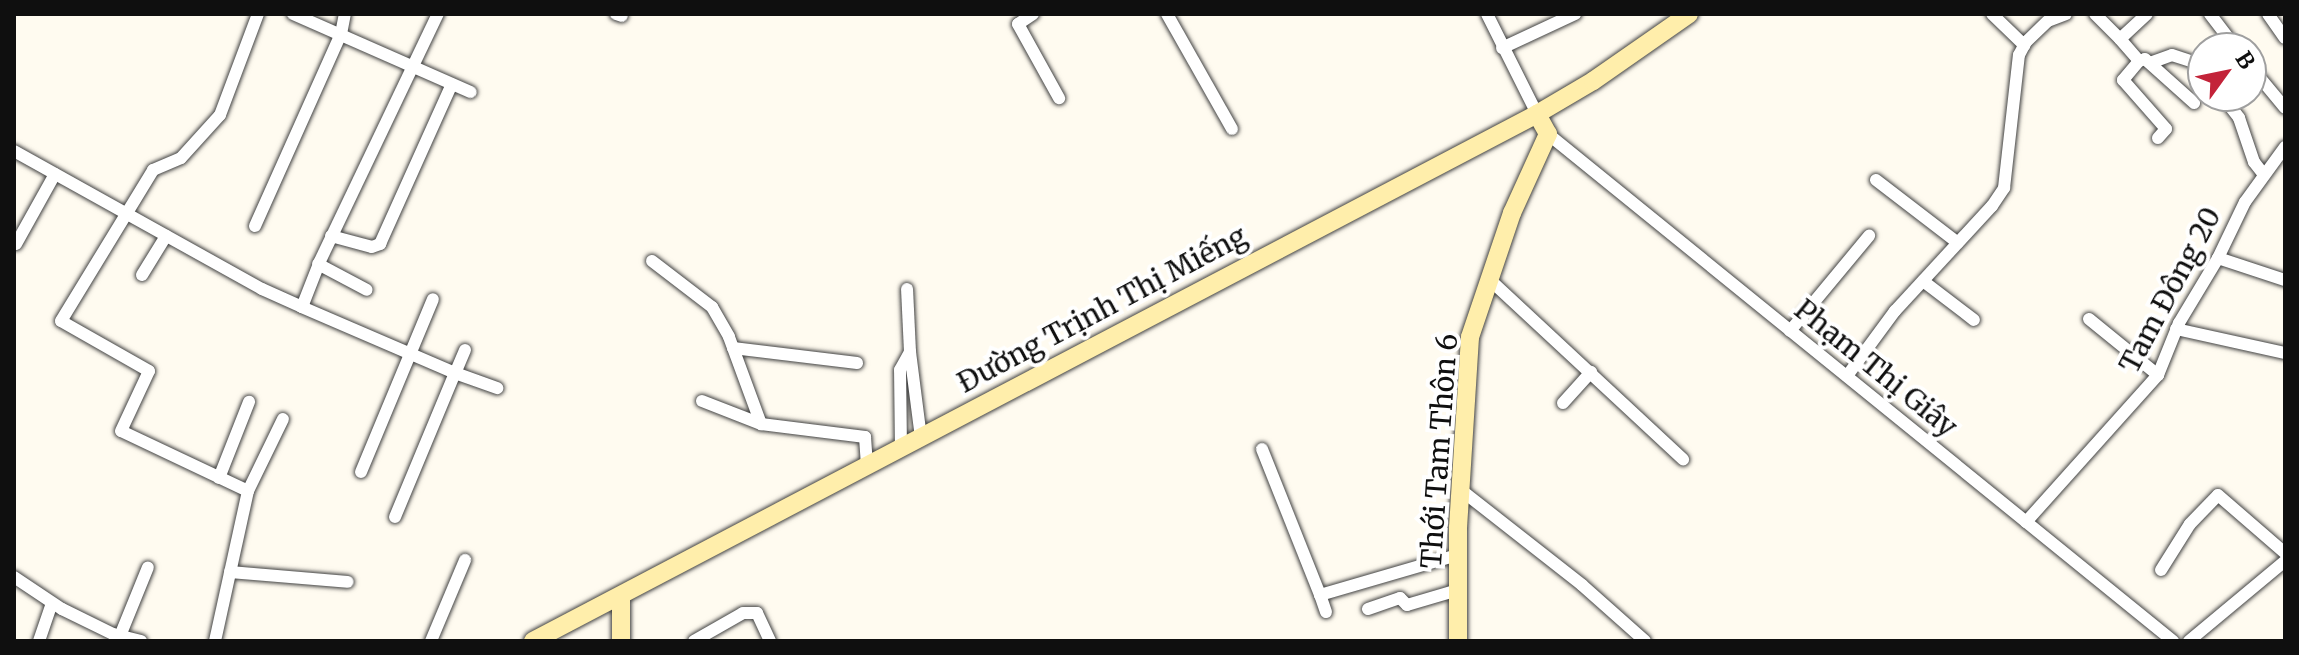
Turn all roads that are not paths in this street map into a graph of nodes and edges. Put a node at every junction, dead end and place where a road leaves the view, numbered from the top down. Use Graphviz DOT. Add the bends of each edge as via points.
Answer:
graph roads {
  1 [pos="258,14"];
  2 [pos="293,14"];
  3 [pos="345,14"];
  4 [pos="438,14"];
  5 [pos="1033,14"];
  6 [pos="1167,14"];
  7 [pos="1487,14"];
  8 [pos="1575,14"];
  9 [pos="1689,14"];
  10 [pos="1992,14"];
  11 [pos="2066,14"];
  12 [pos="2095,14"];
  13 [pos="2147,14"];
  14 [pos="2210,14"];
  15 [pos="2268,14"];
  16 [pos="2224,32"];
  17 [pos="341,34"];
  18 [pos="2285,38"];
  19 [pos="2120,39"];
  20 [pos="2024,45"];
  21 [pos="1502,48"];
  22 [pos="2187,60"];
  23 [pos="2144,62"];
  24 [pos="414,64"];
  25 [pos="452,84"];
  26 [pos="2267,86"];
  27 [pos="471,92"];
  28 [pos="2187,97"];
  29 [pos="1059,98"];
  30 [pos="2285,108"];
  31 [pos="2234,112"];
  32 [pos="1537,114"];
  33 [pos="1232,129"];
  34 [pos="1548,134"];
  35 [pos="2158,138"];
  36 [pos="2285,147"];
  37 [pos="14,151"];
  38 [pos="55,174"];
  39 [pos="2264,175"];
  40 [pos="1876,180"];
  41 [pos="125,213"];
  42 [pos="255,226"];
  43 [pos="166,236"];
  44 [pos="331,236"];
  45 [pos="1869,236"];
  46 [pos="1958,243"];
  47 [pos="16,244"];
  48 [pos="2218,258"];
  49 [pos="652,261"];
  50 [pos="318,264"];
  51 [pos="142,275"];
  52 [pos="1489,279"];
  53 [pos="2285,280"];
  54 [pos="1923,281"];
  55 [pos="907,289"];
  56 [pos="367,290"];
  57 [pos="433,299"];
  58 [pos="302,307"];
  59 [pos="2089,319"];
  60 [pos="1974,320"];
  61 [pos="2176,329"];
  62 [pos="1790,331"];
  63 [pos="733,348"];
  64 [pos="465,350"];
  65 [pos="910,352"];
  66 [pos="2285,353"];
  67 [pos="411,354"];
  68 [pos="857,363"];
  69 [pos="1591,372"];
  70 [pos="455,373"];
  71 [pos="2158,375"];
  72 [pos="1847,376"];
  73 [pos="497,388"];
  74 [pos="702,401"];
  75 [pos="249,402"];
  76 [pos="1563,403"];
  77 [pos="283,419"];
  78 [pos="761,424"];
  79 [pos="921,438"];
  80 [pos="901,449"];
  81 [pos="1262,449"];
  82 [pos="1683,459"];
  83 [pos="867,468"];
  84 [pos="361,472"];
  85 [pos="219,478"];
  86 [pos="1461,490"];
  87 [pos="248,491"];
  88 [pos="395,517"];
  89 [pos="2026,522"];
  90 [pos="2285,553"];
  91 [pos="1458,555"];
  92 [pos="465,560"];
  93 [pos="2285,561"];
  94 [pos="148,567"];
  95 [pos="2161,570"];
  96 [pos="230,572"];
  97 [pos="14,577"];
  98 [pos="348,582"];
  99 [pos="1458,590"];
  100 [pos="1320,595"];
  101 [pos="621,596"];
  102 [pos="52,603"];
  103 [pos="1368,609"];
  104 [pos="1326,612"];
  105 [pos="120,636"];
  106 [pos="39,641"];
  107 [pos="141,641"];
  108 [pos="215,641"];
  109 [pos="431,641"];
  110 [pos="533,641"];
  111 [pos="621,641"];
  112 [pos="694,641"];
  113 [pos="770,641"];
  114 [pos="1458,641"];
  115 [pos="1645,641"];
  116 [pos="2173,641"];
  117 [pos="2189,641"];
  1 -- 41 [label="street" via="220,115 181,158 153,170"];
  2 -- 17 [label="street"];
  3 -- 17 [label="street"];
  4 -- 24 [label="street"];
  5 -- 29 [label="street" via="1019,26"];
  6 -- 33 [label="street"];
  7 -- 21 [label="street"];
  8 -- 21 [label="street"];
  9 -- 32 [label="main road, Đường Trịnh Thị Miếng"];
  10 -- 20 [label="street"];
  11 -- 20 [label="street" via="2048,21"];
  12 -- 19 [label="street"];
  13 -- 19 [label="street"];
  14 -- 16 [label="street"];
  15 -- 18 [label="street"];
  17 -- 24 [label="street"];
  17 -- 42 [label="street"];
  19 -- 23 [label="street"];
  20 -- 46 [label="street" via="2004,188"];
  21 -- 32 [label="street"];
  22 -- 23 [label="street" via="2172,55"];
  23 -- 28 [label="street"];
  23 -- 35 [label="street" via="2123,80 2166,129"];
  24 -- 25 [label="street"];
  24 -- 44 [label="street"];
  25 -- 27 [label="street"];
  25 -- 44 [label="street" via="380,244 372,247"];
  26 -- 30 [label="street"];
  31 -- 39 [label="street"];
  32 -- 34 [label="main road"];
  32 -- 79 [label="main road, Đường Trịnh Thị Miếng"];
  34 -- 52 [label="main road, Thới Tam Thôn 6"];
  34 -- 62 [label="street, Phạm Thị Giây"];
  36 -- 39 [label="street, Tam Đông 20"];
  37 -- 38 [label="street"];
  38 -- 41 [label="street"];
  38 -- 47 [label="street"];
  39 -- 48 [label="street, Tam Đông 20"];
  40 -- 46 [label="street"];
  41 -- 43 [label="street"];
  41 -- 85 [label="street" via="61,321 149,371 121,431"];
  43 -- 51 [label="street"];
  43 -- 58 [label="street"];
  44 -- 50 [label="street"];
  45 -- 62 [label="street"];
  46 -- 54 [label="street"];
  48 -- 53 [label="street"];
  48 -- 61 [label="street, Tam Đông 20"];
  49 -- 63 [label="street" via="712,307"];
  50 -- 56 [label="street"];
  50 -- 58 [label="street"];
  52 -- 69 [label="street"];
  52 -- 86 [label="main road, Thới Tam Thôn 6" via="1470,337"];
  54 -- 60 [label="street"];
  54 -- 72 [label="street"];
  55 -- 65 [label="street"];
  57 -- 67 [label="street"];
  58 -- 67 [label="street"];
  59 -- 71 [label="street"];
  61 -- 66 [label="street"];
  61 -- 71 [label="street, Tam Đông 20"];
  62 -- 72 [label="street, Phạm Thị Giây"];
  63 -- 68 [label="street"];
  63 -- 78 [label="street"];
  64 -- 70 [label="street"];
  65 -- 79 [label="street"];
  65 -- 80 [label="street" via="900,370"];
  67 -- 70 [label="street"];
  67 -- 84 [label="street"];
  69 -- 76 [label="street"];
  69 -- 82 [label="street"];
  70 -- 73 [label="street"];
  70 -- 88 [label="street"];
  71 -- 89 [label="street, Tam Đông 20"];
  72 -- 89 [label="street, Phạm Thị Giây"];
  74 -- 78 [label="street"];
  75 -- 85 [label="street"];
  77 -- 87 [label="street"];
  78 -- 83 [label="street" via="865,437"];
  79 -- 80 [label="main road, Đường Trịnh Thị Miếng"];
  80 -- 83 [label="main road, Đường Trịnh Thị Miếng"];
  81 -- 100 [label="street"];
  83 -- 101 [label="main road, Đường Trịnh Thị Miếng"];
  85 -- 87 [label="street"];
  86 -- 91 [label="main road, Thới Tam Thôn 6"];
  86 -- 115 [label="street"];
  87 -- 96 [label="street"];
  89 -- 116 [label="street, Phạm Thị Giây"];
  90 -- 95 [label="street" via="2218,495 2190,524"];
  91 -- 99 [label="main road, Thới Tam Thôn 6"];
  91 -- 100 [label="street"];
  92 -- 109 [label="street"];
  93 -- 117 [label="street"];
  94 -- 105 [label="street"];
  96 -- 98 [label="street"];
  96 -- 108 [label="street"];
  97 -- 102 [label="street"];
  99 -- 103 [label="street" via="1407,605 1400,598"];
  99 -- 114 [label="main road, Thới Tam Thôn 6"];
  100 -- 104 [label="street"];
  101 -- 110 [label="main road, Đường Trịnh Thị Miếng"];
  101 -- 111 [label="main road"];
  102 -- 105 [label="street"];
  102 -- 106 [label="street"];
  105 -- 107 [label="street"];
  112 -- 113 [label="street" via="743,613 757,613"];
}
